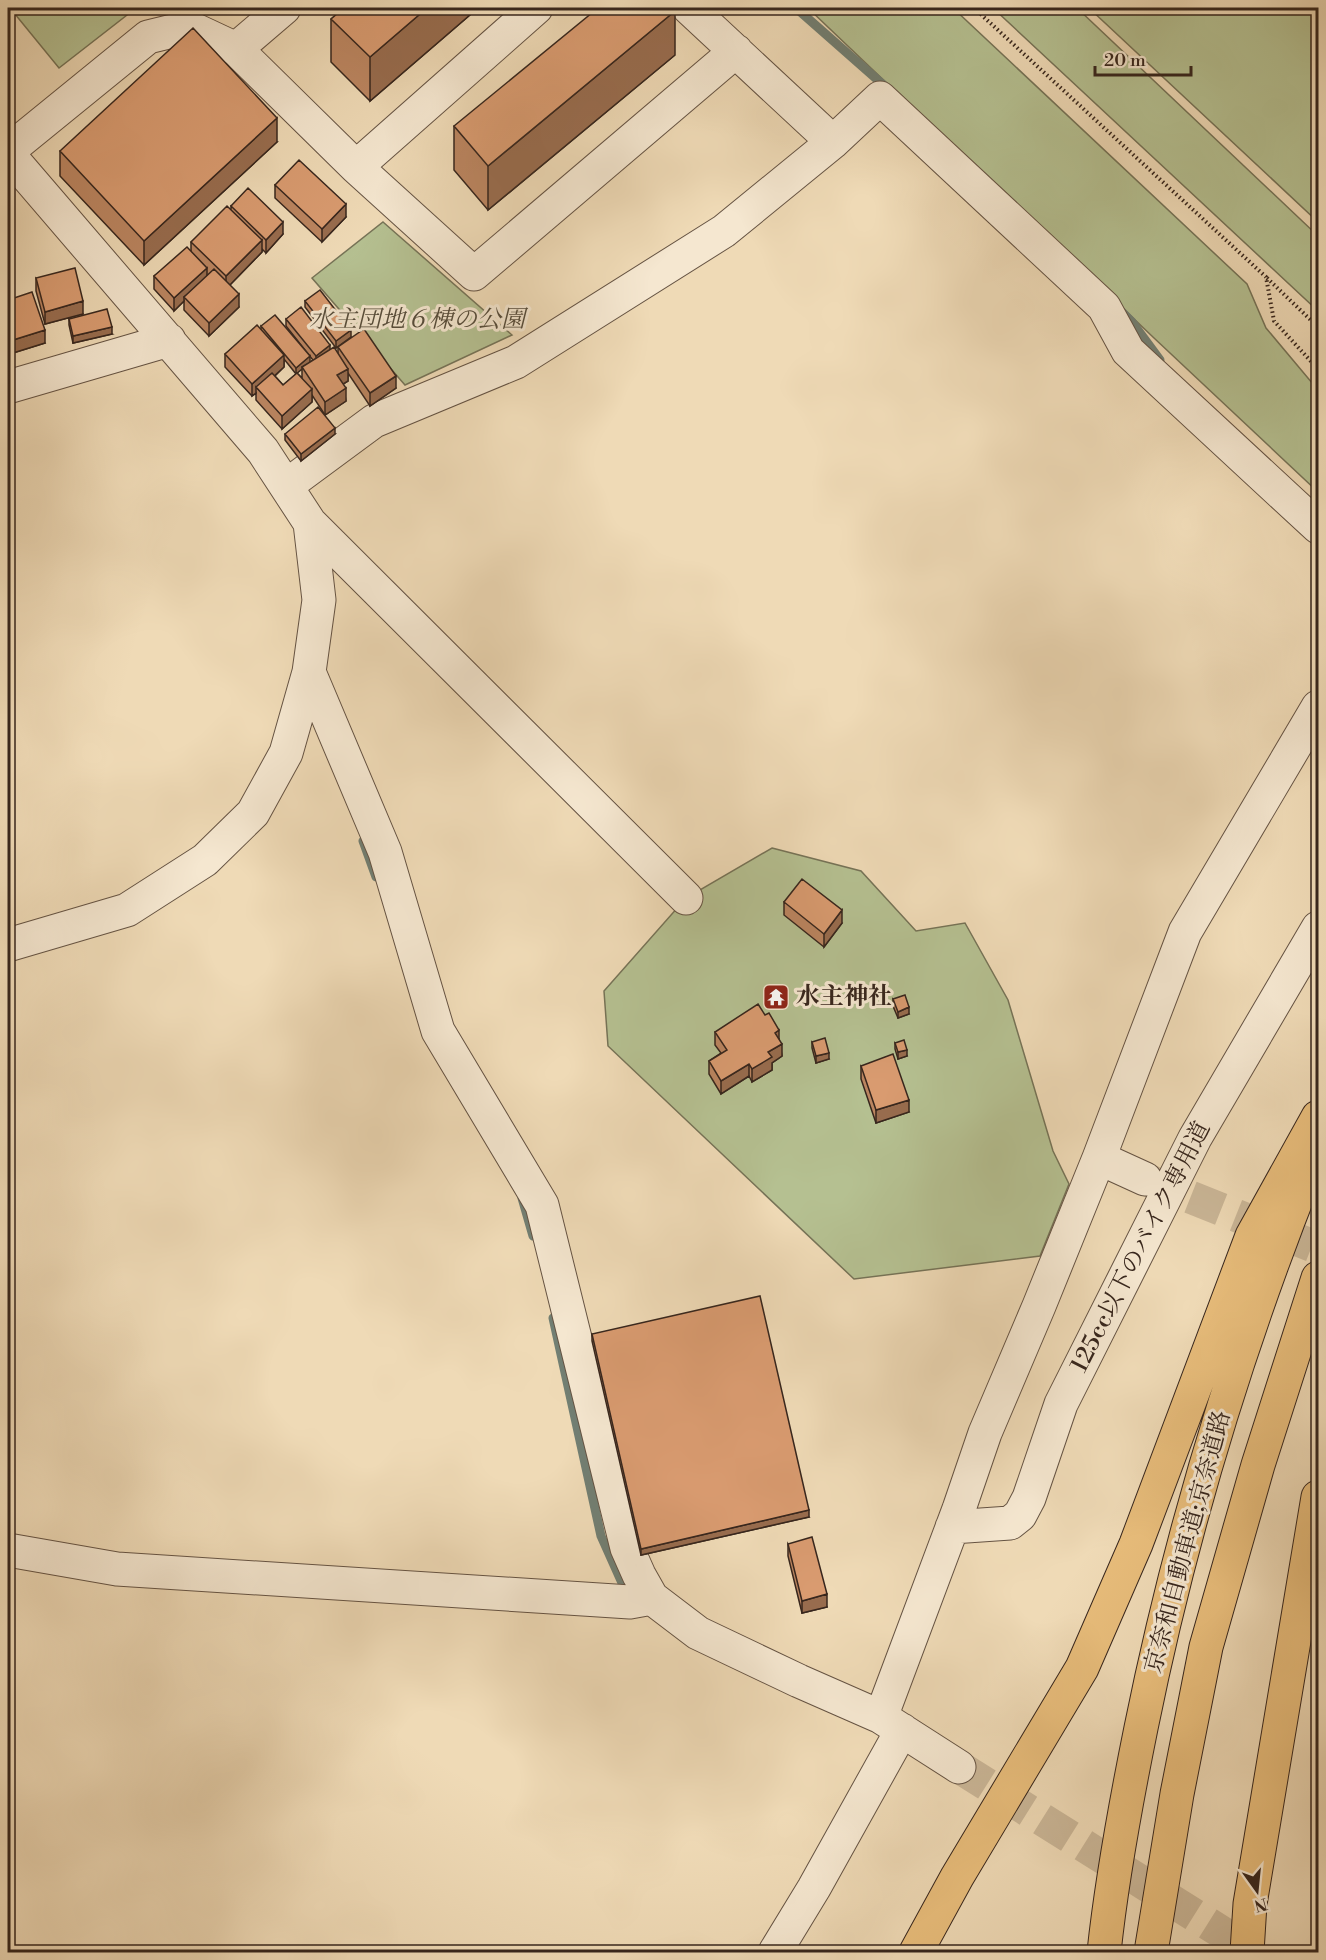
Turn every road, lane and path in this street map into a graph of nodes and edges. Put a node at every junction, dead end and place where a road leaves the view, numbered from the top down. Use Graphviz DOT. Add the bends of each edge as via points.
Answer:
graph roads {
  1 [pos="284,8"];
  2 [pos="536,8"];
  3 [pos="689,8"];
  4 [pos="974,8"];
  5 [pos="187,17"];
  6 [pos="236,49"];
  7 [pos="735,51"];
  8 [pos="833,142"];
  9 [pos="8,153"];
  10 [pos="356,167"];
  11 [pos="1266,277"];
  12 [pos="1318,327"];
  13 [pos="169,340"];
  14 [pos="1318,369"];
  15 [pos="8,387"];
  16 [pos="286,486"];
  17 [pos="310,523"];
  18 [pos="1318,527"];
  19 [pos="309,672"];
  20 [pos="1318,707"];
  21 [pos="686,898"];
  22 [pos="1318,928"];
  23 [pos="8,945"];
  24 [pos="1318,1117"];
  25 [pos="1318,1143"];
  26 [pos="1099,1158"];
  27 [pos="1145,1179"];
  28 [pos="1318,1278"];
  29 [pos="1318,1497"];
  30 [pos="952,1527"];
  31 [pos="8,1550"];
  32 [pos="652,1598"];
  33 [pos="891,1724"];
  34 [pos="959,1767"];
  35 [pos="775,1953"];
  36 [pos="916,1953"];
  37 [pos="1104,1953"];
  38 [pos="1151,1953"];
  39 [pos="1246,1953"];
  1 -- 6 [label="street"];
  2 -- 10 [label="street"];
  3 -- 7 [label="street"];
  4 -- 11 [label="path"];
  5 -- 6 [label="street"];
  5 -- 9 [label="street" via="148,37"];
  6 -- 10 [label="street"];
  7 -- 8 [label="street"];
  7 -- 10 [label="street" via="474,274"];
  8 -- 16 [label="street" via="724,231 516,362 374,422"];
  8 -- 18 [label="street" via="880,98 1104,307 1128,351"];
  9 -- 13 [label="street"];
  11 -- 12 [label="path"];
  11 -- 14 [label="path" via="1274,321"];
  13 -- 15 [label="street"];
  13 -- 16 [label="street" via="263,451"];
  16 -- 17 [label="street"];
  17 -- 19 [label="street" via="319,600"];
  17 -- 21 [label="street"];
  19 -- 23 [label="street" via="281,763 253,813 206,860 127,910"];
  19 -- 32 [label="street" via="385,852 438,1031 542,1205 627,1548"];
  20 -- 26 [label="street" via="1185,932"];
  22 -- 30 [label="street, 125cc以下のバイク専用道" via="1195,1138 1060,1404 1020,1515 1010,1523"];
  24 -- 36 [label="highway" via="1252,1236 1136,1544 1082,1668 957,1876"];
  25 -- 37 [label="highway, 京奈和自動車道;京奈道路" via="1276,1251 1209,1454 1160,1636 1129,1787"];
  26 -- 27 [label="street"];
  26 -- 30 [label="street" via="984,1433"];
  28 -- 38 [label="highway, 京奈和自動車道;京奈道路" via="1258,1465 1206,1647"];
  29 -- 39 [label="highway" via="1250,1905"];
  30 -- 33 [label="street"];
  31 -- 32 [label="street" via="117,1569 630,1602"];
  32 -- 33 [label="street" via="698,1633"];
  33 -- 34 [label="street"];
  33 -- 35 [label="street" via="814,1888"];
}
